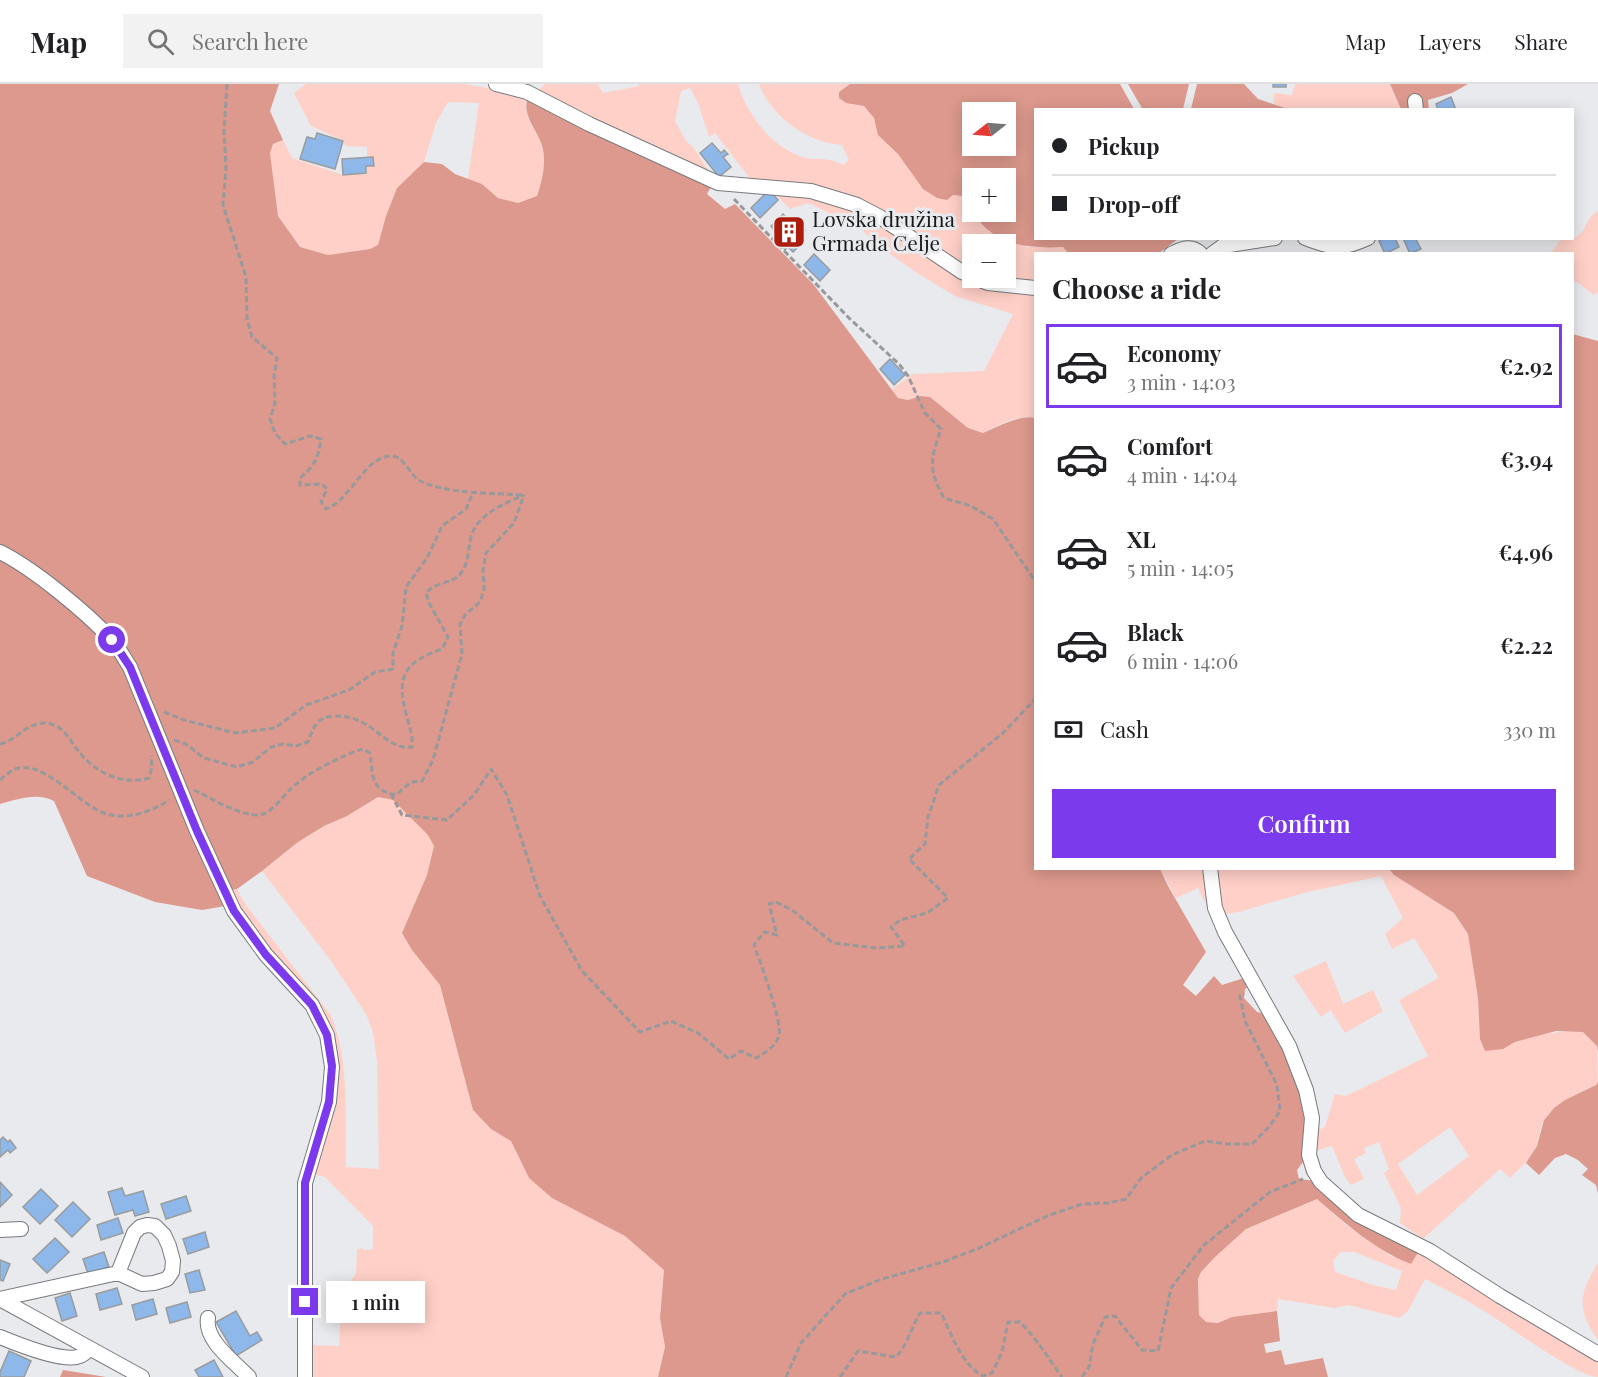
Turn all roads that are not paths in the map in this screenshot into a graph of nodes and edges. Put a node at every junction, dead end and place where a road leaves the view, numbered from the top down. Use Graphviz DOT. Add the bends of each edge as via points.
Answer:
graph roads {
  1 [pos="496,84"];
  2 [pos="1262,240"];
  3 [pos="1311,240"];
  4 [pos="1364,240"];
  5 [pos="1175,252"];
  6 [pos="1199,252"];
  7 [pos="1215,252"];
  8 [pos="962,272"];
  9 [pos="1016,286"];
  10 [pos="1034,288"];
  11 [pos="0,552"];
  12 [pos="1210,870"];
  13 [pos="21,1229"];
  14 [pos="0,1230"];
  15 [pos="118,1273"];
  16 [pos="0,1299"];
  17 [pos="208,1318"];
  18 [pos="0,1337"];
  19 [pos="89,1349"];
  20 [pos="1598,1354"];
  21 [pos="142,1377"];
  22 [pos="249,1377"];
  23 [pos="305,1377"];
  1 -- 8 [label="street" via="527,92 718,183 811,191 857,205"];
  2 -- 7 [label="street" via="1223,246"];
  3 -- 4 [label="street" via="1347,248"];
  5 -- 6 [label="street" via="1185,247"];
  9 -- 10 [label="street"];
  11 -- 23 [label="street" via="66,598 112,640 130,667 234,911 266,955 312,1005 327,1035 332,1066 329,1102 305,1183"];
  12 -- 20 [label="street" via="1215,908 1225,932 1289,1046 1306,1090 1312,1118 1310,1155 1321,1182 1358,1215 1430,1251"];
  13 -- 14 [label="street"];
  15 -- 15 [label="street" via="142,1284 167,1279 173,1261 164,1235 155,1226 140,1227 134,1233"];
  15 -- 16 [label="street"];
  16 -- 19 [label="street"];
  17 -- 22 [label="street" via="207,1325 219,1347"];
  18 -- 19 [label="street" via="65,1357 75,1358"];
  19 -- 21 [label="street"];
}
